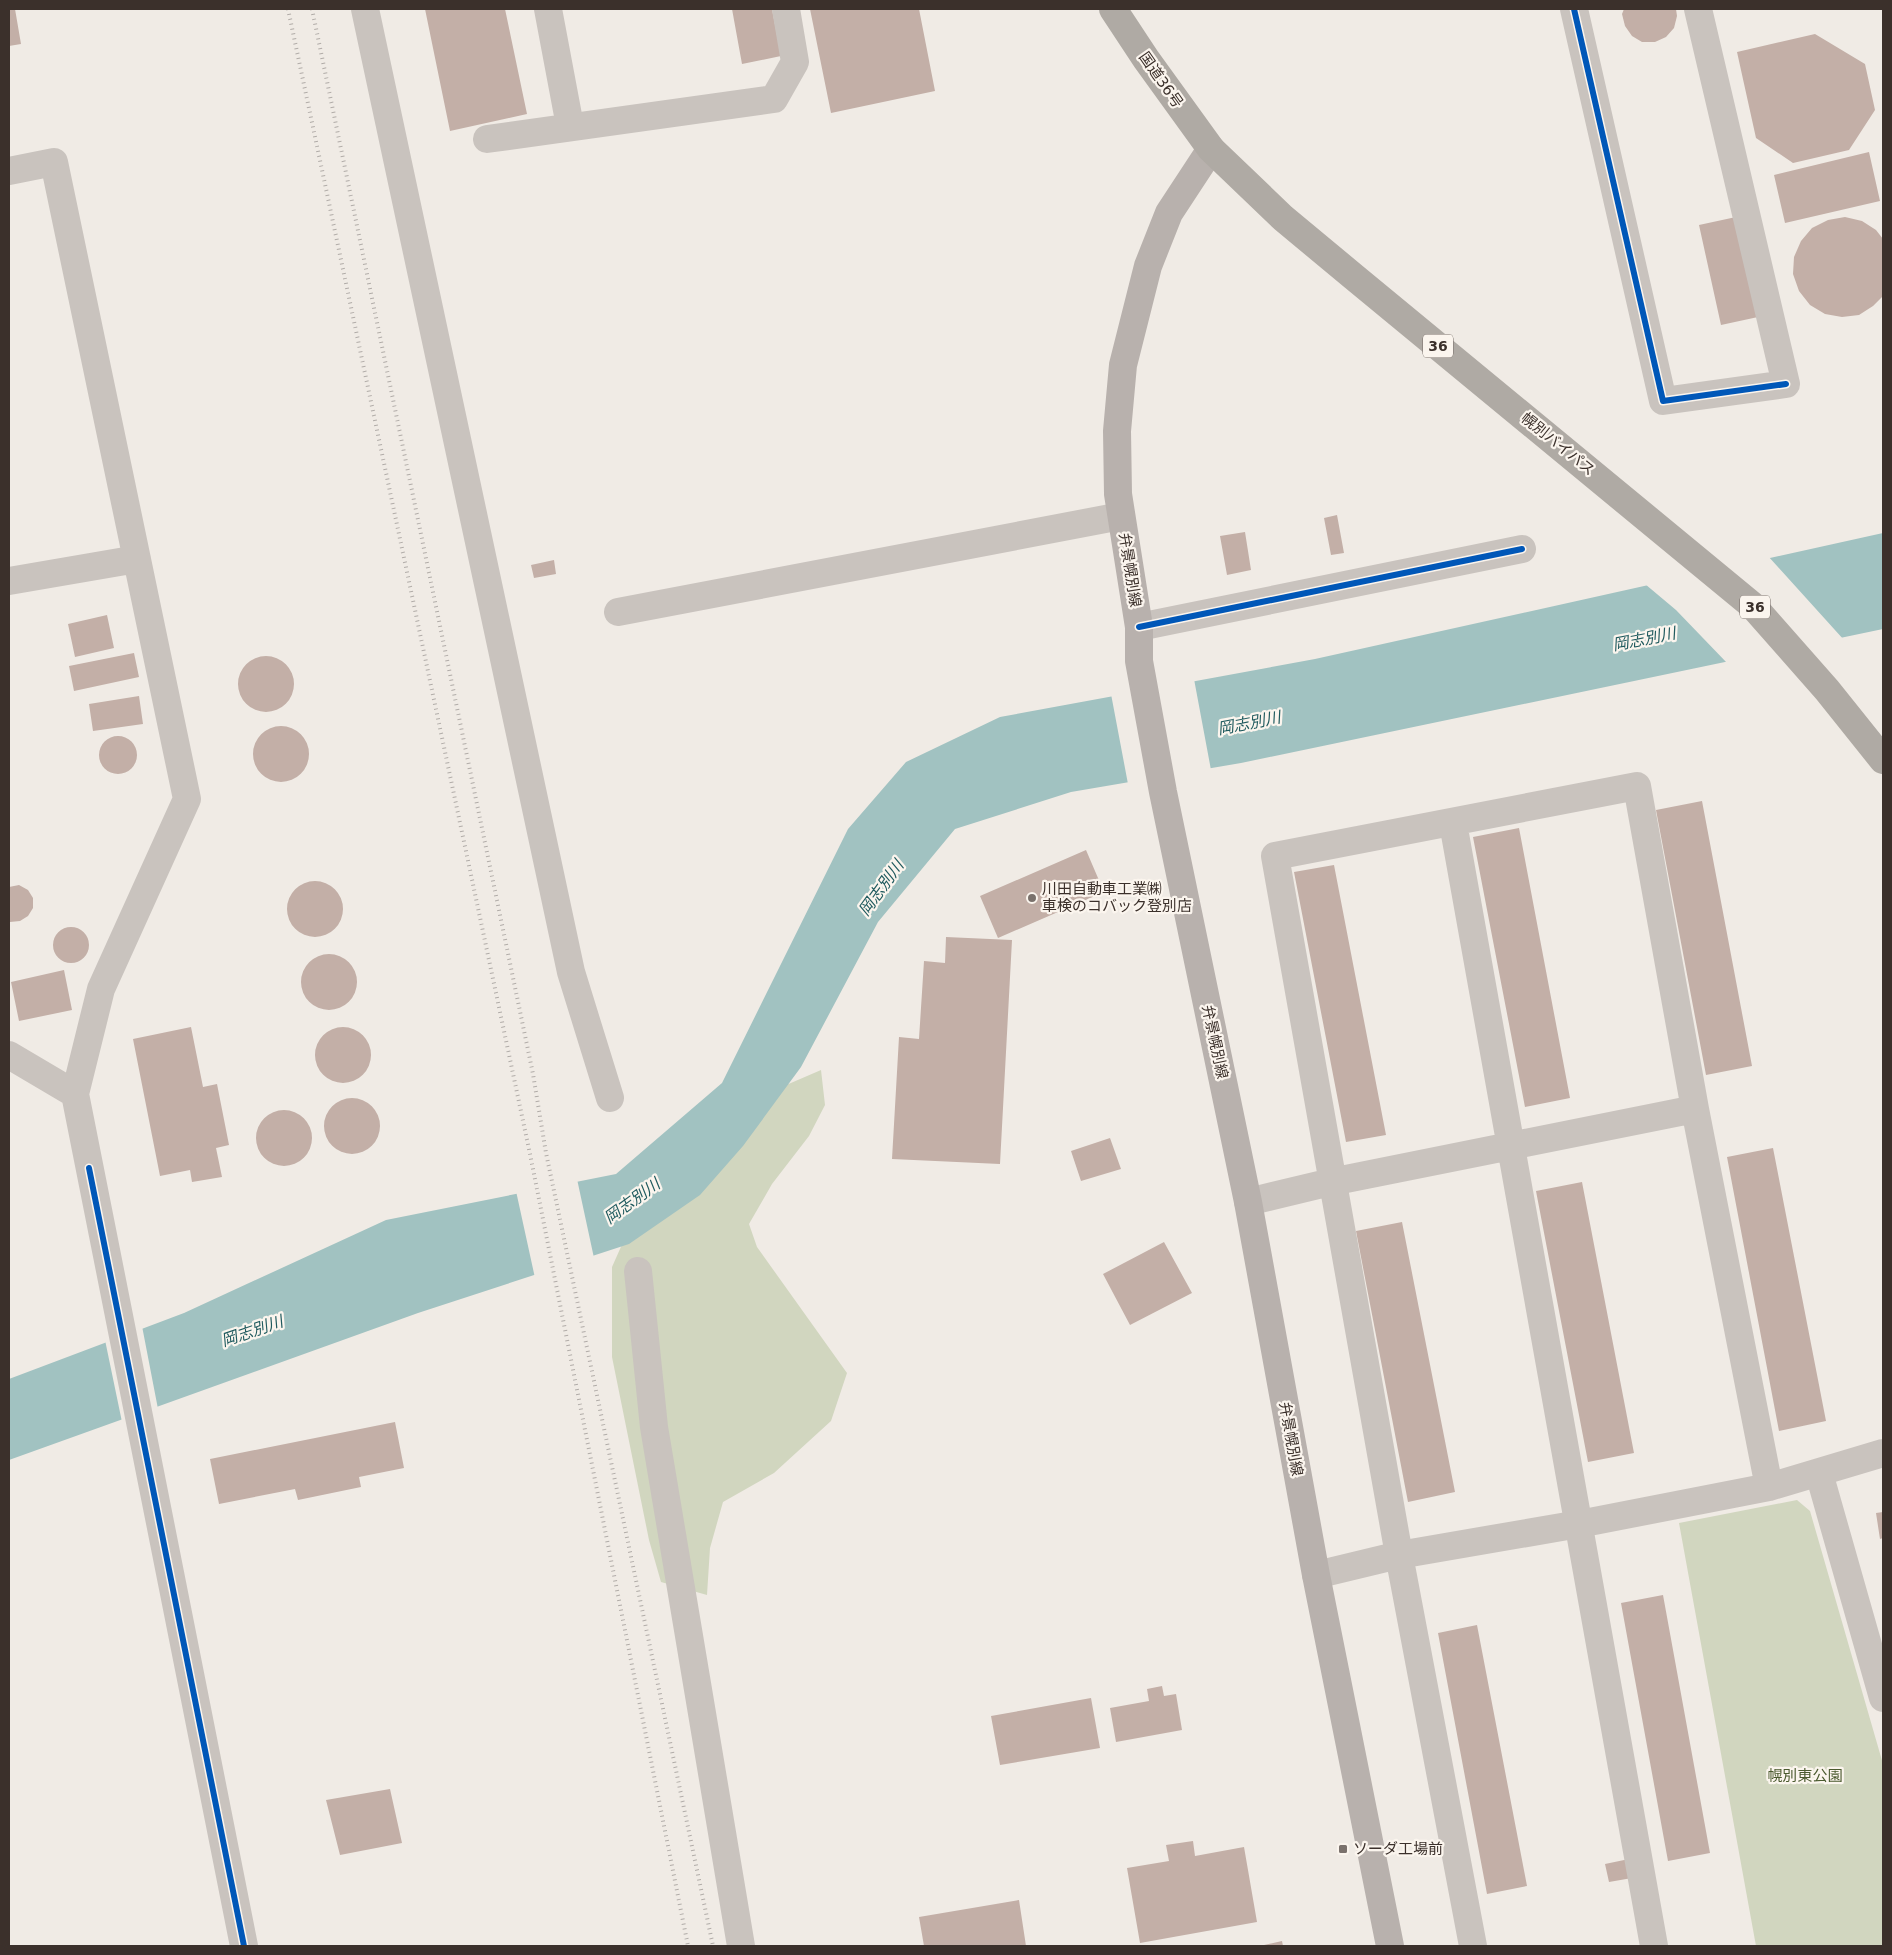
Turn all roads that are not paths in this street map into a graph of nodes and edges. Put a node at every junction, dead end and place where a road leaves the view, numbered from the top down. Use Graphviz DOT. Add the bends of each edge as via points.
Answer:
graph roads {
  1 [pos="365,9"];
  2 [pos="548,9"];
  3 [pos="786,9"];
  4 [pos="1113,9"];
  5 [pos="1574,9"];
  6 [pos="1698,9"];
  7 [pos="570,126"];
  8 [pos="487,139"];
  9 [pos="1211,149"];
  10 [pos="9,171"];
  11 [pos="1121,516"];
  12 [pos="1522,549"];
  13 [pos="137,559"];
  14 [pos="9,581"];
  15 [pos="618,612"];
  16 [pos="1139,627"];
  17 [pos="1883,760"];
  18 [pos="1453,823"];
  19 [pos="9,1055"];
  20 [pos="75,1094"];
  21 [pos="610,1098"];
  22 [pos="1695,1109"];
  23 [pos="1511,1147"];
  24 [pos="1332,1182"];
  25 [pos="1248,1202"];
  26 [pos="638,1271"];
  27 [pos="1883,1453"];
  28 [pos="1819,1473"];
  29 [pos="1769,1487"];
  30 [pos="1579,1524"];
  31 [pos="1399,1555"];
  32 [pos="1316,1575"];
  33 [pos="1883,1698"];
  34 [pos="244,1946"];
  35 [pos="741,1946"];
  36 [pos="1390,1946"];
  37 [pos="1473,1946"];
  38 [pos="1654,1946"];
  1 -- 21 [label="street" via="572,972"];
  2 -- 7 [label="street"];
  3 -- 7 [label="street" via="795,62 774,99"];
  4 -- 9 [label="highway, 国道36号 / 36"];
  5 -- 6 [label="street" via="1663,401 1786,384"];
  7 -- 8 [label="street"];
  9 -- 11 [label="main road, 弁景幌別線" via="1162,230 1148,266 1123,365 1117,431"];
  9 -- 17 [label="highway, 幌別バイパス / 36" via="1283,218 1347,272 1753,606 1828,690"];
  10 -- 13 [label="street" via="54,162"];
  11 -- 15 [label="street"];
  11 -- 16 [label="main road, 弁景幌別線"];
  12 -- 16 [label="street"];
  13 -- 14 [label="street"];
  13 -- 20 [label="street" via="187,799 100,989"];
  16 -- 25 [label="main road, 弁景幌別線" via="1139,661 1163,792"];
  18 -- 22 [label="street" via="1637,786"];
  18 -- 23 [label="street"];
  18 -- 24 [label="street" via="1275,856"];
  19 -- 20 [label="street"];
  20 -- 34 [label="street"];
  22 -- 23 [label="street"];
  22 -- 29 [label="street"];
  23 -- 24 [label="street"];
  23 -- 30 [label="street"];
  24 -- 25 [label="street"];
  24 -- 31 [label="street"];
  25 -- 32 [label="main road, 弁景幌別線"];
  26 -- 35 [label="street" via="654,1427"];
  27 -- 28 [label="street"];
  28 -- 29 [label="street"];
  28 -- 33 [label="street"];
  29 -- 30 [label="street"];
  30 -- 31 [label="street"];
  30 -- 38 [label="street"];
  31 -- 32 [label="street"];
  31 -- 37 [label="street"];
  32 -- 36 [label="main road, 弁景幌別線"];
}
